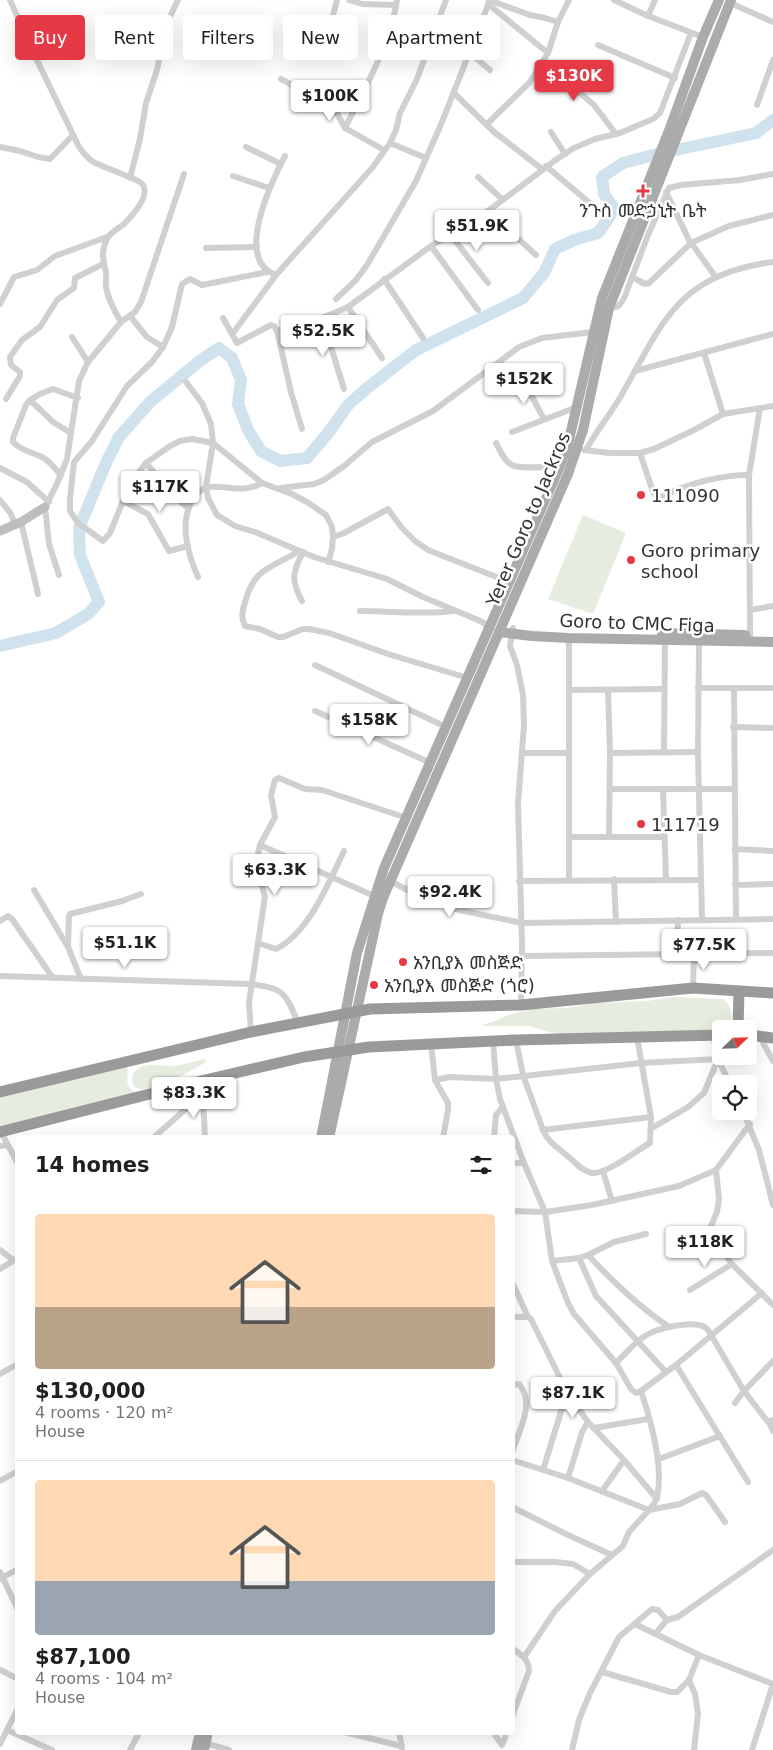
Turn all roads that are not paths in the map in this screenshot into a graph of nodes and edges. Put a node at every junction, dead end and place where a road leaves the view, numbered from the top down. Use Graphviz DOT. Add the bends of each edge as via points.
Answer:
graph roads {
  1 [pos="10,0"];
  2 [pos="178,0"];
  3 [pos="337,0"];
  4 [pos="350,0"];
  5 [pos="446,0"];
  6 [pos="569,0"];
  7 [pos="614,0"];
  8 [pos="655,0"];
  9 [pos="727,1"];
  10 [pos="489,2"];
  11 [pos="397,3"];
  12 [pos="333,15"];
  13 [pos="484,15"];
  14 [pos="648,16"];
  15 [pos="558,22"];
  16 [pos="773,22"];
  17 [pos="691,33"];
  18 [pos="703,37"];
  19 [pos="598,45"];
  20 [pos="548,53"];
  21 [pos="467,60"];
  22 [pos="478,60"];
  23 [pos="773,60"];
  24 [pos="543,61"];
  25 [pos="490,70"];
  26 [pos="674,78"];
  27 [pos="281,79"];
  28 [pos="454,93"];
  29 [pos="757,105"];
  30 [pos="487,124"];
  31 [pos="345,128"];
  32 [pos="551,132"];
  33 [pos="616,134"];
  34 [pos="73,136"];
  35 [pos="390,143"];
  36 [pos="0,147"];
  37 [pos="246,147"];
  38 [pos="384,150"];
  39 [pos="565,154"];
  40 [pos="285,156"];
  41 [pos="426,158"];
  42 [pos="281,164"];
  43 [pos="544,168"];
  44 [pos="184,174"];
  45 [pos="773,174"];
  46 [pos="233,176"];
  47 [pos="478,177"];
  48 [pos="130,178"];
  49 [pos="269,188"];
  50 [pos="666,192"];
  51 [pos="503,200"];
  52 [pos="592,205"];
  53 [pos="488,211"];
  54 [pos="773,215"];
  55 [pos="450,234"];
  56 [pos="107,237"];
  57 [pos="691,243"];
  58 [pos="430,246"];
  59 [pos="257,247"];
  60 [pos="206,248"];
  61 [pos="536,255"];
  62 [pos="773,262"];
  63 [pos="103,264"];
  64 [pos="267,272"];
  65 [pos="276,275"];
  66 [pos="715,276"];
  67 [pos="632,277"];
  68 [pos="384,280"];
  69 [pos="488,283"];
  70 [pos="336,299"];
  71 [pos="0,304"];
  72 [pos="348,307"];
  73 [pos="610,308"];
  74 [pos="478,310"];
  75 [pos="130,316"];
  76 [pos="223,318"];
  77 [pos="322,318"];
  78 [pos="121,322"];
  79 [pos="594,328"];
  80 [pos="277,331"];
  81 [pos="233,333"];
  82 [pos="773,334"];
  83 [pos="72,337"];
  84 [pos="423,338"];
  85 [pos="163,347"];
  86 [pos="704,353"];
  87 [pos="382,358"];
  88 [pos="88,362"];
  89 [pos="635,371"];
  90 [pos="523,380"];
  91 [pos="186,382"];
  92 [pos="344,389"];
  93 [pos="78,398"];
  94 [pos="6,399"];
  95 [pos="30,400"];
  96 [pos="773,406"];
  97 [pos="577,407"];
  98 [pos="760,408"];
  99 [pos="722,414"];
  100 [pos="544,419"];
  101 [pos="302,429"];
  102 [pos="512,432"];
  103 [pos="71,433"];
  104 [pos="213,443"];
  105 [pos="496,443"];
  106 [pos="582,450"];
  107 [pos="640,453"];
  108 [pos="67,459"];
  109 [pos="74,462"];
  110 [pos="146,463"];
  111 [pos="560,466"];
  112 [pos="0,468"];
  113 [pos="61,475"];
  114 [pos="749,475"];
  115 [pos="262,483"];
  116 [pos="206,487"];
  117 [pos="276,489"];
  118 [pos="0,500"];
  119 [pos="123,500"];
  120 [pos="47,505"];
  121 [pos="188,508"];
  122 [pos="18,523"];
  123 [pos="0,531"];
  124 [pos="334,537"];
  125 [pos="188,546"];
  126 [pos="301,552"];
  127 [pos="328,562"];
  128 [pos="59,576"];
  129 [pos="198,577"];
  130 [pos="509,582"];
  131 [pos="38,594"];
  132 [pos="302,601"];
  133 [pos="773,606"];
  134 [pos="453,610"];
  135 [pos="750,610"];
  136 [pos="360,611"];
  137 [pos="493,626"];
  138 [pos="512,631"];
  139 [pos="750,635"];
  140 [pos="773,636"];
  141 [pos="716,637"];
  142 [pos="569,638"];
  143 [pos="665,640"];
  144 [pos="699,640"];
  145 [pos="773,642"];
  146 [pos="315,665"];
  147 [pos="468,678"];
  148 [pos="698,688"];
  149 [pos="773,688"];
  150 [pos="663,689"];
  151 [pos="734,689"];
  152 [pos="569,690"];
  153 [pos="608,690"];
  154 [pos="315,711"];
  155 [pos="446,727"];
  156 [pos="733,727"];
  157 [pos="773,728"];
  158 [pos="664,752"];
  159 [pos="698,752"];
  160 [pos="522,753"];
  161 [pos="569,753"];
  162 [pos="610,753"];
  163 [pos="431,763"];
  164 [pos="699,788"];
  165 [pos="610,789"];
  166 [pos="664,789"];
  167 [pos="734,789"];
  168 [pos="407,818"];
  169 [pos="569,836"];
  170 [pos="609,837"];
  171 [pos="664,837"];
  172 [pos="260,845"];
  173 [pos="735,849"];
  174 [pos="344,851"];
  175 [pos="773,851"];
  176 [pos="331,877"];
  177 [pos="569,879"];
  178 [pos="614,879"];
  179 [pos="666,879"];
  180 [pos="701,880"];
  181 [pos="390,881"];
  182 [pos="519,881"];
  183 [pos="773,884"];
  184 [pos="735,885"];
  185 [pos="34,890"];
  186 [pos="141,894"];
  187 [pos="374,896"];
  188 [pos="736,919"];
  189 [pos="773,919"];
  190 [pos="678,920"];
  191 [pos="702,920"];
  192 [pos="0,921"];
  193 [pos="616,922"];
  194 [pos="522,923"];
  195 [pos="258,943"];
  196 [pos="68,948"];
  197 [pos="677,953"];
  198 [pos="694,953"];
  199 [pos="773,953"];
  200 [pos="522,956"];
  201 [pos="0,976"];
  202 [pos="53,978"];
  203 [pos="81,979"];
  204 [pos="250,984"];
  205 [pos="693,988"];
  206 [pos="739,991"];
  207 [pos="773,993"];
  208 [pos="521,1005"];
  209 [pos="356,1012"];
  210 [pos="344,1014"];
  211 [pos="738,1020"];
  212 [pos="298,1022"];
  213 [pos="251,1032"];
  214 [pos="712,1035"];
  215 [pos="758,1036"];
  216 [pos="637,1037"];
  217 [pos="773,1038"];
  218 [pos="516,1040"];
  219 [pos="492,1041"];
  220 [pos="758,1041"];
  221 [pos="431,1044"];
  222 [pos="343,1052"];
  223 [pos="712,1059"];
  224 [pos="773,1060"];
  225 [pos="640,1063"];
  226 [pos="716,1065"];
  227 [pos="523,1075"];
  228 [pos="496,1078"];
  229 [pos="435,1080"];
  230 [pos="200,1081"];
  231 [pos="0,1092"];
  232 [pos="203,1098"];
  233 [pos="502,1106"];
  234 [pos="651,1117"];
  235 [pos="748,1120"];
  236 [pos="750,1124"];
  237 [pos="652,1128"];
  238 [pos="543,1130"];
  239 [pos="0,1132"];
  240 [pos="156,1135"];
  241 [pos="205,1135"];
  242 [pos="323,1135"];
  243 [pos="329,1135"];
  244 [pos="444,1135"];
  245 [pos="494,1135"];
  246 [pos="513,1135"];
  247 [pos="515,1140"];
  248 [pos="7,1144"];
  249 [pos="0,1146"];
  250 [pos="15,1159"];
  251 [pos="515,1163"];
  252 [pos="524,1163"];
  253 [pos="716,1170"];
  254 [pos="603,1171"];
  255 [pos="612,1201"];
  256 [pos="773,1206"];
  257 [pos="515,1211"];
  258 [pos="545,1212"];
  259 [pos="646,1234"];
  260 [pos="0,1250"];
  261 [pos="588,1255"];
  262 [pos="579,1258"];
  263 [pos="15,1259"];
  264 [pos="552,1262"];
  265 [pos="732,1264"];
  266 [pos="0,1269"];
  267 [pos="515,1289"];
  268 [pos="690,1290"];
  269 [pos="762,1293"];
  270 [pos="773,1305"];
  271 [pos="515,1317"];
  272 [pos="528,1317"];
  273 [pos="668,1327"];
  274 [pos="711,1334"];
  275 [pos="637,1342"];
  276 [pos="773,1361"];
  277 [pos="616,1363"];
  278 [pos="676,1365"];
  279 [pos="15,1366"];
  280 [pos="666,1372"];
  281 [pos="0,1374"];
  282 [pos="515,1385"];
  283 [pos="641,1391"];
  284 [pos="744,1391"];
  285 [pos="567,1392"];
  286 [pos="735,1403"];
  287 [pos="648,1419"];
  288 [pos="771,1421"];
  289 [pos="588,1422"];
  290 [pos="594,1428"];
  291 [pos="773,1431"];
  292 [pos="720,1436"];
  293 [pos="515,1445"];
  294 [pos="659,1459"];
  295 [pos="624,1460"];
  296 [pos="515,1461"];
  297 [pos="543,1470"];
  298 [pos="15,1473"];
  299 [pos="568,1478"];
  300 [pos="0,1481"];
  301 [pos="748,1482"];
  302 [pos="602,1491"];
  303 [pos="657,1499"];
  304 [pos="515,1509"];
  305 [pos="649,1510"];
  306 [pos="725,1522"];
  307 [pos="773,1550"];
  308 [pos="612,1554"];
  309 [pos="515,1562"];
  310 [pos="15,1571"];
  311 [pos="590,1574"];
  312 [pos="1,1576"];
  313 [pos="15,1604"];
  314 [pos="667,1620"];
  315 [pos="635,1624"];
  316 [pos="655,1634"];
  317 [pos="515,1650"];
  318 [pos="699,1655"];
  319 [pos="524,1657"];
  320 [pos="0,1670"];
  321 [pos="602,1672"];
  322 [pos="15,1678"];
  323 [pos="689,1680"];
  324 [pos="773,1684"];
  325 [pos="515,1709"];
  326 [pos="15,1714"];
  327 [pos="7,1730"];
  328 [pos="15,1734"];
  329 [pos="18,1735"];
  330 [pos="137,1735"];
  331 [pos="355,1735"];
  332 [pos="400,1735"];
  333 [pos="495,1735"];
  334 [pos="506,1735"];
  335 [pos="201,1743"];
  336 [pos="0,1744"];
  337 [pos="502,1747"];
  338 [pos="402,1748"];
  339 [pos="52,1750"];
  340 [pos="130,1750"];
  341 [pos="229,1750"];
  342 [pos="572,1750"];
  343 [pos="694,1750"];
  344 [pos="752,1750"];
  1 -- 34 [label="street"];
  2 -- 48 [label="street" via="167,23"];
  3 -- 12 [label="street"];
  4 -- 11 [label="street" via="362,4"];
  5 -- 35 [label="street"];
  6 -- 15 [label="street"];
  7 -- 14 [label="street"];
  8 -- 14 [label="street"];
  9 -- 16 [label="street"];
  9 -- 18 [label="main road"];
  9 -- 73 [label="main road, Yerer Goro to Jackros" via="721,25"];
  10 -- 13 [label="street"];
  10 -- 15 [label="street"];
  10 -- 20 [label="street"];
  11 -- 31 [label="street" via="395,16 371,75"];
  14 -- 17 [label="street"];
  15 -- 20 [label="street"];
  17 -- 18 [label="street"];
  17 -- 26 [label="street"];
  18 -- 79 [label="main road" via="610,275"];
  19 -- 26 [label="street"];
  20 -- 24 [label="street"];
  21 -- 28 [label="street"];
  22 -- 25 [label="street"];
  23 -- 29 [label="street"];
  24 -- 30 [label="street" via="530,82"];
  24 -- 33 [label="street" via="594,105"];
  26 -- 33 [label="street" via="660,113"];
  27 -- 31 [label="street" via="330,106"];
  28 -- 30 [label="street"];
  28 -- 41 [label="street"];
  30 -- 43 [label="street"];
  31 -- 38 [label="street"];
  32 -- 39 [label="street"];
  33 -- 39 [label="street" via="595,139"];
  34 -- 36 [label="street" via="50,159"];
  34 -- 48 [label="street" via="93,162"];
  35 -- 38 [label="street"];
  35 -- 41 [label="street"];
  37 -- 42 [label="street"];
  38 -- 65 [label="street" via="372,168"];
  39 -- 43 [label="street"];
  40 -- 42 [label="street"];
  41 -- 70 [label="street" via="367,265"];
  42 -- 49 [label="street"];
  43 -- 51 [label="street"];
  43 -- 52 [label="street"];
  44 -- 75 [label="street" via="146,291"];
  45 -- 50 [label="street" via="681,185"];
  46 -- 49 [label="street"];
  47 -- 51 [label="street"];
  48 -- 56 [label="street" via="140,181 145,194 133,213"];
  49 -- 59 [label="street" via="260,213"];
  50 -- 57 [label="street"];
  50 -- 67 [label="street"];
  51 -- 53 [label="street"];
  53 -- 55 [label="street"];
  53 -- 61 [label="street"];
  54 -- 57 [label="street" via="729,226"];
  55 -- 58 [label="street"];
  55 -- 69 [label="street"];
  56 -- 63 [label="street"];
  56 -- 71 [label="street" via="55,256 36,270 14,277"];
  57 -- 66 [label="street"];
  57 -- 67 [label="street" via="649,283"];
  58 -- 68 [label="street"];
  58 -- 74 [label="street"];
  59 -- 60 [label="street"];
  59 -- 64 [label="street"];
  62 -- 66 [label="street"];
  63 -- 78 [label="street" via="109,298"];
  63 -- 94 [label="street" via="75,278 74,288 57,300 40,327 22,340 10,357 11,365 20,372 20,376"];
  64 -- 65 [label="street"];
  64 -- 85 [label="street" via="202,285 186,280"];
  65 -- 81 [label="street"];
  66 -- 89 [label="street" via="687,296 661,324"];
  67 -- 73 [label="street" via="621,305"];
  68 -- 72 [label="street"];
  68 -- 84 [label="street"];
  72 -- 77 [label="street"];
  72 -- 87 [label="street"];
  73 -- 106 [label="main road, Yerer Goro to Jackros"];
  75 -- 78 [label="street"];
  75 -- 85 [label="street" via="147,337"];
  76 -- 81 [label="street"];
  77 -- 80 [label="street"];
  77 -- 92 [label="street"];
  78 -- 88 [label="street"];
  79 -- 97 [label="main road"];
  79 -- 117 [label="street" via="542,338 519,347 433,411 372,442 324,480"];
  80 -- 81 [label="street" via="271,325 237,343"];
  80 -- 101 [label="street"];
  82 -- 86 [label="street"];
  83 -- 88 [label="street"];
  85 -- 109 [label="street" via="127,386 92,441"];
  86 -- 89 [label="street"];
  86 -- 99 [label="street"];
  88 -- 93 [label="street" via="79,381"];
  89 -- 106 [label="street" via="620,398"];
  90 -- 100 [label="street"];
  91 -- 104 [label="street" via="208,414"];
  93 -- 95 [label="street" via="53,389"];
  93 -- 103 [label="street"];
  95 -- 103 [label="street" via="53,422"];
  95 -- 113 [label="street" via="12,442 24,451 42,456"];
  96 -- 98 [label="street"];
  97 -- 100 [label="street"];
  97 -- 111 [label="main road"];
  98 -- 99 [label="street"];
  98 -- 114 [label="street"];
  99 -- 107 [label="street"];
  100 -- 102 [label="street"];
  103 -- 108 [label="street"];
  104 -- 110 [label="street" via="192,439 180,441"];
  104 -- 115 [label="street"];
  104 -- 116 [label="street"];
  105 -- 111 [label="street" via="512,465"];
  106 -- 107 [label="street"];
  106 -- 137 [label="main road, Yerer Goro to Jackros"];
  107 -- 114 [label="street" via="653,492 660,497 696,482"];
  108 -- 109 [label="street"];
  108 -- 113 [label="street"];
  109 -- 119 [label="street" via="70,511 90,533 103,541 106,538"];
  110 -- 119 [label="street"];
  110 -- 121 [label="street"];
  111 -- 130 [label="main road"];
  112 -- 120 [label="street" via="26,482"];
  113 -- 120 [label="street"];
  114 -- 135 [label="street"];
  115 -- 116 [label="street" via="248,489"];
  115 -- 117 [label="street"];
  116 -- 121 [label="street"];
  116 -- 126 [label="street" via="217,516"];
  117 -- 124 [label="street" via="292,494 326,515"];
  118 -- 122 [label="street"];
  119 -- 125 [label="street" via="148,514 169,551"];
  120 -- 122 [label="street"];
  120 -- 128 [label="street" via="49,544"];
  121 -- 125 [label="street"];
  122 -- 123 [label="street"];
  122 -- 131 [label="street"];
  124 -- 127 [label="street"];
  124 -- 130 [label="street" via="388,509 402,528 428,550"];
  125 -- 129 [label="street"];
  126 -- 127 [label="street"];
  126 -- 132 [label="street" via="293,580"];
  126 -- 147 [label="street" via="268,568 252,582 242,610 245,626 278,637 302,629 323,632"];
  127 -- 134 [label="street" via="386,579"];
  130 -- 137 [label="main road"];
  133 -- 135 [label="street"];
  134 -- 136 [label="street" via="431,614"];
  134 -- 137 [label="street"];
  135 -- 139 [label="street"];
  137 -- 138 [label="main road"];
  137 -- 147 [label="main road"];
  137 -- 181 [label="main road"];
  138 -- 141 [label="main road"];
  138 -- 142 [label="main road, Goro to CMC Figa"];
  138 -- 160 [label="street" via="510,646 523,695"];
  139 -- 140 [label="main road"];
  139 -- 141 [label="main road"];
  141 -- 144 [label="main road, Goro to CMC Figa"];
  141 -- 145 [label="main road, Goro to CMC Figa"];
  142 -- 143 [label="main road, Goro to CMC Figa"];
  142 -- 152 [label="street"];
  143 -- 144 [label="main road, Goro to CMC Figa"];
  143 -- 150 [label="street"];
  144 -- 148 [label="street"];
  146 -- 155 [label="street"];
  147 -- 155 [label="main road"];
  148 -- 151 [label="street"];
  148 -- 159 [label="street"];
  149 -- 151 [label="street"];
  150 -- 153 [label="street"];
  150 -- 158 [label="street"];
  151 -- 156 [label="street"];
  152 -- 153 [label="street"];
  152 -- 161 [label="street"];
  153 -- 162 [label="street"];
  154 -- 163 [label="street"];
  155 -- 163 [label="main road"];
  156 -- 157 [label="street"];
  156 -- 167 [label="street"];
  158 -- 159 [label="street"];
  158 -- 162 [label="street"];
  159 -- 164 [label="street"];
  160 -- 161 [label="street"];
  160 -- 182 [label="street" via="518,804"];
  161 -- 169 [label="street"];
  162 -- 165 [label="street"];
  163 -- 168 [label="main road"];
  164 -- 166 [label="street"];
  164 -- 167 [label="street"];
  164 -- 180 [label="street"];
  165 -- 166 [label="street"];
  165 -- 170 [label="street"];
  166 -- 171 [label="street"];
  167 -- 173 [label="street"];
  168 -- 172 [label="street" via="322,790 305,789 279,778 272,786 271,795 275,817"];
  168 -- 187 [label="main road"];
  169 -- 170 [label="street"];
  169 -- 177 [label="street"];
  170 -- 171 [label="street"];
  171 -- 179 [label="street"];
  172 -- 176 [label="street"];
  172 -- 195 [label="street" via="256,862 265,897"];
  173 -- 175 [label="street"];
  173 -- 184 [label="street"];
  174 -- 176 [label="street"];
  176 -- 187 [label="street"];
  176 -- 195 [label="street" via="305,923 282,946 276,949"];
  177 -- 178 [label="street"];
  177 -- 182 [label="street"];
  178 -- 179 [label="street"];
  178 -- 193 [label="street"];
  179 -- 180 [label="street"];
  180 -- 191 [label="street"];
  181 -- 194 [label="street" via="429,901"];
  181 -- 209 [label="main road" via="378,914"];
  182 -- 194 [label="street"];
  183 -- 184 [label="street"];
  184 -- 188 [label="street"];
  185 -- 196 [label="street"];
  186 -- 196 [label="street" via="70,914"];
  187 -- 210 [label="main road" via="358,945"];
  188 -- 189 [label="street"];
  188 -- 191 [label="street"];
  190 -- 191 [label="street"];
  190 -- 193 [label="street"];
  190 -- 197 [label="street"];
  192 -- 202 [label="street" via="8,916 12,918"];
  193 -- 194 [label="street"];
  194 -- 200 [label="street"];
  195 -- 204 [label="street"];
  196 -- 203 [label="street"];
  197 -- 198 [label="street"];
  197 -- 200 [label="street"];
  198 -- 199 [label="street"];
  198 -- 205 [label="street"];
  200 -- 208 [label="street"];
  201 -- 202 [label="street"];
  202 -- 203 [label="street"];
  203 -- 204 [label="street"];
  204 -- 212 [label="street" via="268,986 286,996"];
  204 -- 213 [label="street"];
  205 -- 206 [label="highway"];
  205 -- 208 [label="highway"];
  206 -- 207 [label="highway"];
  206 -- 211 [label="highway"];
  208 -- 209 [label="highway" via="408,1007"];
  209 -- 210 [label="highway"];
  209 -- 222 [label="main road"];
  210 -- 212 [label="highway"];
  210 -- 222 [label="main road"];
  212 -- 213 [label="highway"];
  213 -- 231 [label="highway"];
  214 -- 216 [label="highway"];
  215 -- 217 [label="highway"];
  216 -- 218 [label="highway"];
  216 -- 225 [label="street"];
  218 -- 219 [label="highway"];
  218 -- 227 [label="street"];
  219 -- 221 [label="highway"];
  219 -- 228 [label="street"];
  220 -- 224 [label="street"];
  221 -- 222 [label="highway" via="369,1047"];
  221 -- 229 [label="street"];
  222 -- 230 [label="highway" via="304,1057"];
  222 -- 242 [label="main road"];
  222 -- 243 [label="main road"];
  223 -- 225 [label="street"];
  225 -- 227 [label="street"];
  225 -- 234 [label="street"];
  226 -- 237 [label="street" via="699,1098"];
  227 -- 228 [label="street"];
  227 -- 238 [label="street"];
  228 -- 229 [label="street" via="450,1077"];
  228 -- 233 [label="street"];
  229 -- 244 [label="street" via="448,1103"];
  230 -- 232 [label="street"];
  230 -- 239 [label="highway"];
  232 -- 240 [label="street"];
  232 -- 241 [label="street"];
  233 -- 245 [label="street" via="496,1116"];
  233 -- 246 [label="street"];
  234 -- 237 [label="street"];
  234 -- 238 [label="street"];
  235 -- 236 [label="street"];
  236 -- 253 [label="street"];
  236 -- 256 [label="street"];
  237 -- 254 [label="street" via="650,1143"];
  238 -- 254 [label="street" via="552,1145 582,1169 593,1173"];
  239 -- 248 [label="street"];
  247 -- 252 [label="street"];
  248 -- 249 [label="street"];
  248 -- 250 [label="street"];
  251 -- 252 [label="street"];
  252 -- 258 [label="street"];
  253 -- 255 [label="street" via="679,1186"];
  253 -- 265 [label="street" via="718,1212 708,1233"];
  254 -- 255 [label="street"];
  255 -- 258 [label="street"];
  257 -- 258 [label="street"];
  258 -- 264 [label="street"];
  259 -- 261 [label="street" via="614,1242"];
  260 -- 263 [label="street"];
  261 -- 262 [label="street"];
  261 -- 273 [label="street" via="646,1312"];
  262 -- 264 [label="street"];
  262 -- 275 [label="street" via="596,1296"];
  263 -- 266 [label="street"];
  264 -- 277 [label="street" via="574,1314"];
  265 -- 268 [label="street"];
  265 -- 269 [label="street"];
  267 -- 272 [label="street"];
  269 -- 270 [label="street"];
  269 -- 274 [label="street"];
  271 -- 272 [label="street"];
  272 -- 285 [label="street" via="534,1322"];
  273 -- 274 [label="street" via="702,1326"];
  273 -- 275 [label="street" via="654,1330"];
  274 -- 278 [label="street"];
  274 -- 284 [label="street"];
  275 -- 277 [label="street"];
  275 -- 280 [label="street"];
  276 -- 284 [label="street"];
  277 -- 283 [label="street" via="631,1389 636,1393"];
  278 -- 280 [label="street"];
  278 -- 292 [label="street"];
  279 -- 281 [label="street"];
  280 -- 283 [label="street"];
  282 -- 293 [label="street" via="521,1387 526,1410"];
  283 -- 287 [label="street"];
  284 -- 286 [label="street"];
  284 -- 288 [label="street"];
  285 -- 289 [label="street"];
  285 -- 297 [label="street"];
  287 -- 290 [label="street"];
  287 -- 294 [label="street"];
  288 -- 291 [label="street"];
  289 -- 290 [label="street"];
  289 -- 299 [label="street"];
  290 -- 295 [label="street"];
  292 -- 294 [label="street"];
  292 -- 301 [label="street"];
  294 -- 303 [label="street"];
  295 -- 302 [label="street"];
  295 -- 303 [label="street"];
  296 -- 297 [label="street"];
  297 -- 299 [label="street"];
  298 -- 300 [label="street"];
  299 -- 302 [label="street"];
  302 -- 305 [label="street"];
  303 -- 305 [label="street"];
  304 -- 308 [label="street"];
  305 -- 306 [label="street" via="680,1504 702,1493"];
  305 -- 308 [label="street" via="629,1532 623,1546"];
  307 -- 314 [label="street" via="678,1617"];
  308 -- 311 [label="street"];
  309 -- 311 [label="street" via="573,1564"];
  310 -- 312 [label="street"];
  311 -- 319 [label="street" via="555,1611"];
  312 -- 313 [label="street"];
  314 -- 315 [label="street" via="655,1608"];
  314 -- 316 [label="street"];
  315 -- 316 [label="street"];
  315 -- 321 [label="street" via="619,1636"];
  316 -- 318 [label="street"];
  317 -- 319 [label="street"];
  318 -- 323 [label="street"];
  318 -- 324 [label="street"];
  319 -- 325 [label="street" via="530,1670"];
  320 -- 322 [label="street"];
  321 -- 323 [label="street" via="671,1692 678,1692"];
  321 -- 342 [label="street" via="579,1720"];
  323 -- 343 [label="street" via="698,1714"];
  324 -- 344 [label="street"];
  326 -- 327 [label="street"];
  327 -- 328 [label="street"];
  327 -- 336 [label="street"];
  329 -- 339 [label="street"];
  330 -- 340 [label="street"];
  331 -- 338 [label="street"];
  332 -- 338 [label="street"];
  333 -- 337 [label="street"];
  334 -- 337 [label="street"];
  335 -- 341 [label="street"];
}
